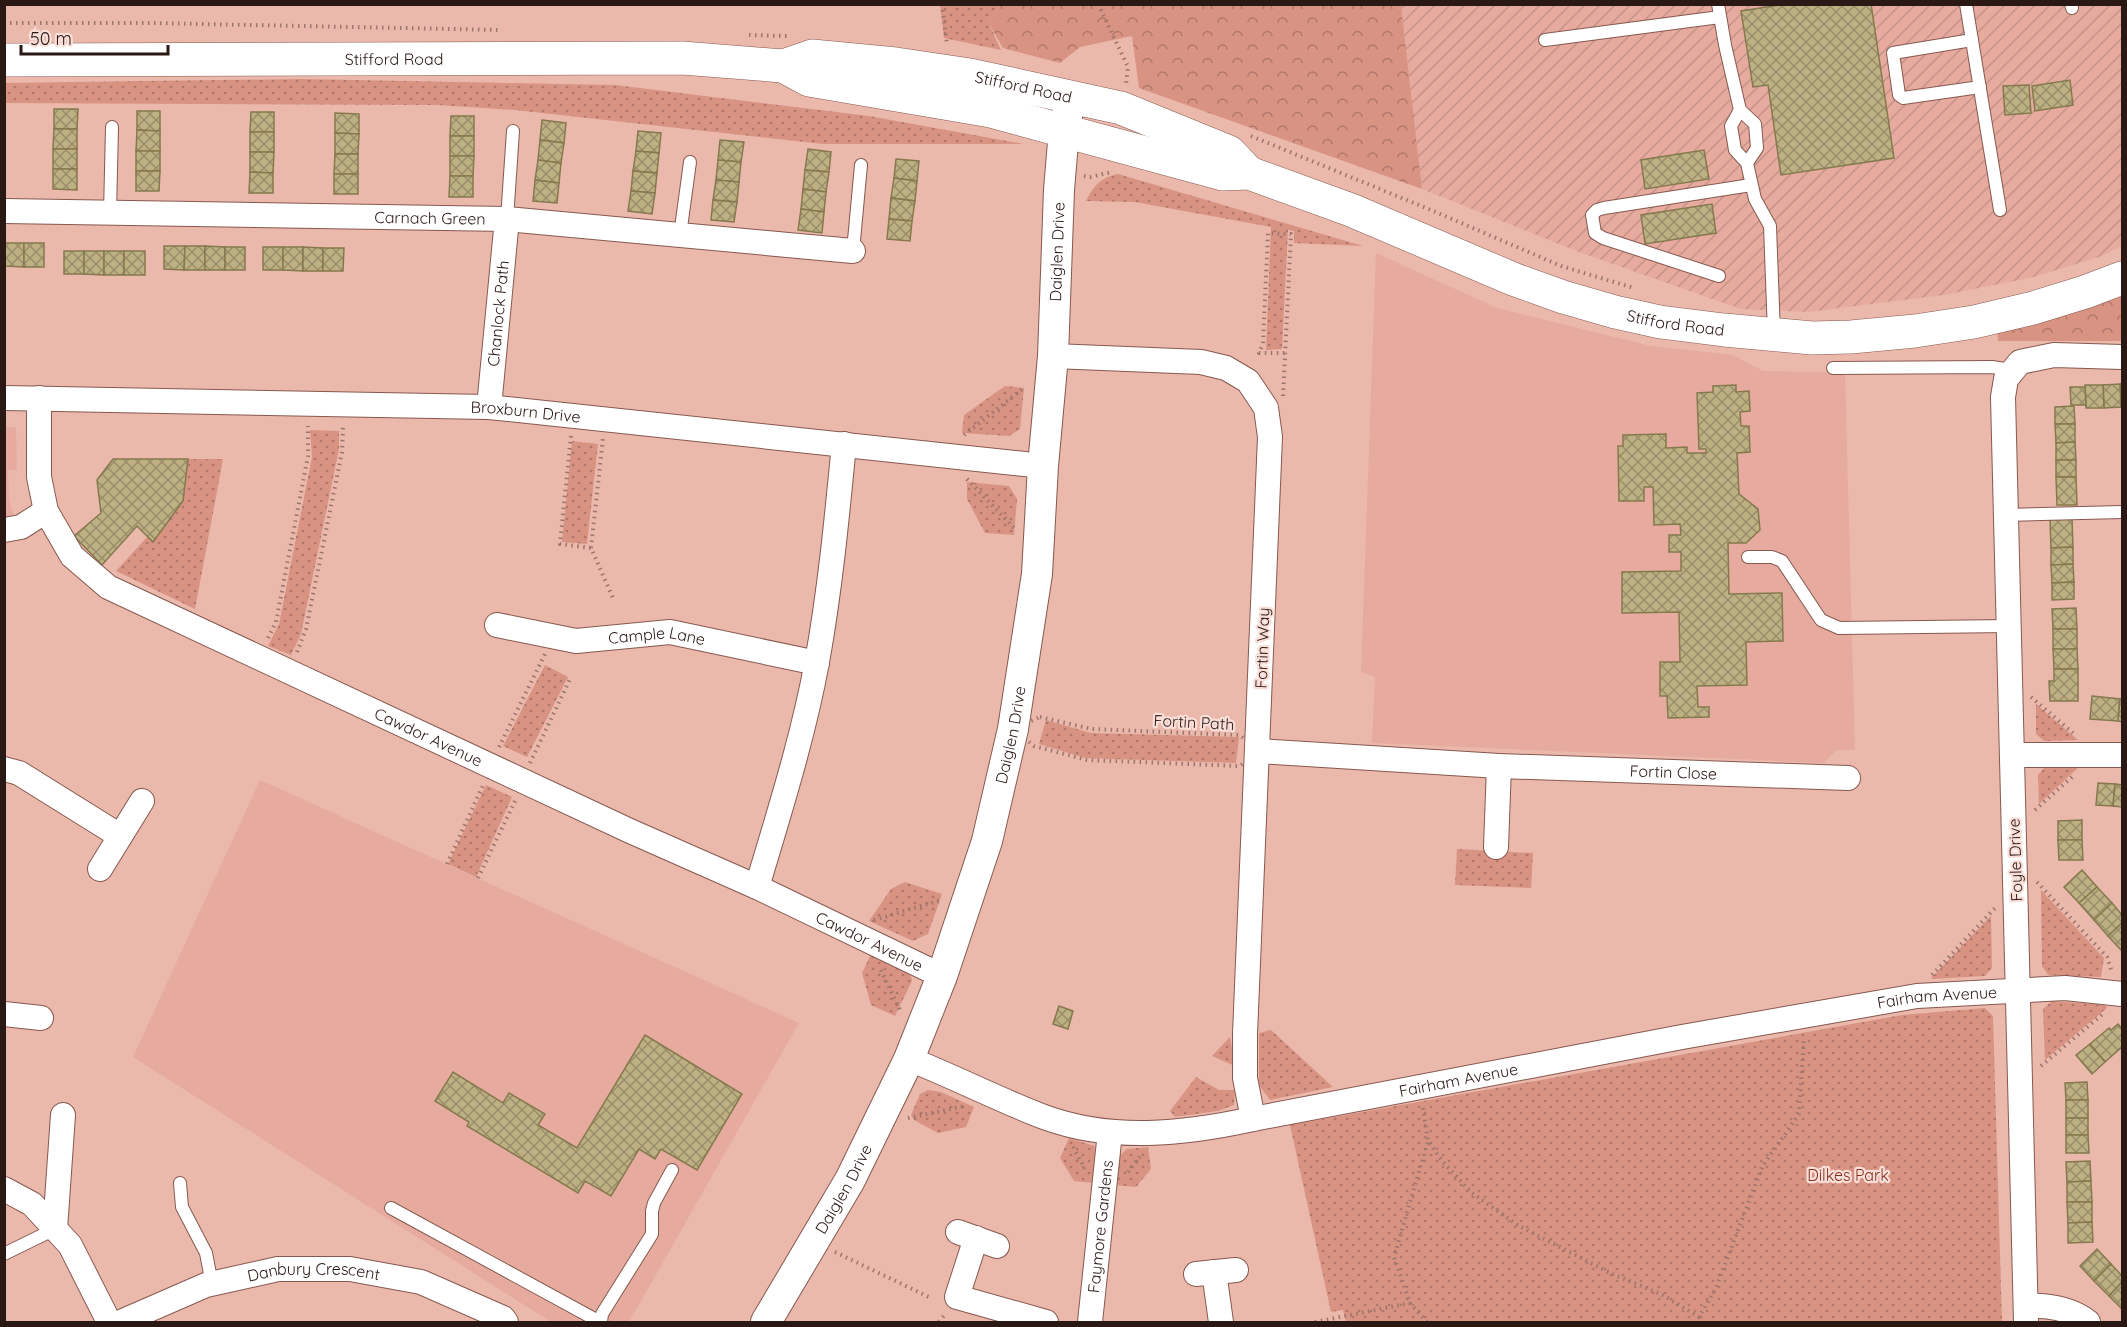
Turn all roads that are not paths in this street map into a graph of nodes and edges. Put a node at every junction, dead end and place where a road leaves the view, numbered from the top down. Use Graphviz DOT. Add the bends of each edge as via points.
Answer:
graph roads {
  1 [pos="1966,4"];
  2 [pos="1719,11"];
  3 [pos="1545,40"];
  4 [pos="1972,40"];
  5 [pos="4,60"];
  6 [pos="783,66"];
  7 [pos="1980,87"];
  8 [pos="1071,97"];
  9 [pos="1740,110"];
  10 [pos="112,127"];
  11 [pos="1064,130"];
  12 [pos="513,131"];
  13 [pos="690,162"];
  14 [pos="1747,163"];
  15 [pos="861,165"];
  16 [pos="1249,173"];
  17 [pos="1751,185"];
  18 [pos="2000,210"];
  19 [pos="4,211"];
  20 [pos="110,213"];
  21 [pos="507,219"];
  22 [pos="680,236"];
  23 [pos="853,251"];
  24 [pos="1719,276"];
  25 [pos="2122,278"];
  26 [pos="1774,336"];
  27 [pos="1053,356"];
  28 [pos="2122,357"];
  29 [pos="1833,368"];
  30 [pos="2012,370"];
  31 [pos="4,398"];
  32 [pos="39,398"];
  33 [pos="489,407"];
  34 [pos="844,444"];
  35 [pos="1043,466"];
  36 [pos="46,511"];
  37 [pos="2122,512"];
  38 [pos="2006,515"];
  39 [pos="4,530"];
  40 [pos="1748,556"];
  41 [pos="497,625"];
  42 [pos="2009,626"];
  43 [pos="817,663"];
  44 [pos="1258,752"];
  45 [pos="2122,754"];
  46 [pos="2012,755"];
  47 [pos="1498,766"];
  48 [pos="4,769"];
  49 [pos="1848,778"];
  50 [pos="142,801"];
  51 [pos="120,836"];
  52 [pos="1496,847"];
  53 [pos="100,868"];
  54 [pos="757,887"];
  55 [pos="942,976"];
  56 [pos="2019,989"];
  57 [pos="2115,995"];
  58 [pos="4,1014"];
  59 [pos="41,1018"];
  60 [pos="909,1059"];
  61 [pos="63,1115"];
  62 [pos="1253,1119"];
  63 [pos="1110,1132"];
  64 [pos="672,1170"];
  65 [pos="180,1183"];
  66 [pos="4,1189"];
  67 [pos="392,1208"];
  68 [pos="55,1229"];
  69 [pos="977,1239"];
  70 [pos="4,1254"];
  71 [pos="1215,1272"];
  72 [pos="212,1284"];
  73 [pos="2026,1314"];
  74 [pos="1008,1317"];
  75 [pos="601,1322"];
  76 [pos="109,1323"];
  77 [pos="121,1323"];
  78 [pos="506,1323"];
  79 [pos="766,1323"];
  80 [pos="1046,1323"];
  81 [pos="1090,1323"];
  82 [pos="1221,1323"];
  83 [pos="2088,1323"];
  1 -- 4 [label="lane"];
  2 -- 3 [label="lane"];
  2 -- 9 [label="lane"];
  4 -- 7 [label="lane"];
  4 -- 7 [label="lane" via="1896,51 1893,56 1897,86 1903,98"];
  5 -- 6 [label="main road, Stifford Road" via="682,58"];
  6 -- 8 [label="main road, Stifford Road" via="812,56 896,64"];
  6 -- 11 [label="main road, Stifford Road" via="808,80 991,111"];
  7 -- 18 [label="lane"];
  8 -- 11 [label="street, Daiglen Drive"];
  8 -- 16 [label="main road, Stifford Road" via="1121,108 1229,152"];
  9 -- 14 [label="lane" via="1731,126 1735,150"];
  9 -- 14 [label="lane" via="1755,124 1757,148"];
  10 -- 20 [label="lane"];
  11 -- 16 [label="main road, Stifford Road" via="1223,174"];
  11 -- 27 [label="street, Daiglen Drive"];
  12 -- 21 [label="lane"];
  13 -- 22 [label="lane"];
  14 -- 17 [label="lane"];
  15 -- 23 [label="lane"];
  16 -- 26 [label="main road, Stifford Road" via="1351,210 1563,297 1660,321"];
  17 -- 24 [label="lane" via="1604,208 1592,215 1595,232 1603,238"];
  17 -- 26 [label="lane" via="1770,226"];
  19 -- 20 [label="street, Carnach Green"];
  20 -- 21 [label="street, Carnach Green"];
  21 -- 22 [label="street, Carnach Green"];
  21 -- 33 [label="street, Chanlock Path"];
  22 -- 23 [label="street, Carnach Green"];
  25 -- 26 [label="main road, Stifford Road" via="2033,308 1974,322 1851,337"];
  27 -- 35 [label="street, Daiglen Drive"];
  27 -- 44 [label="street, Fortin Way" via="1201,362 1226,368 1248,381 1266,408 1270,437"];
  28 -- 30 [label="street" via="2054,355 2020,362"];
  29 -- 30 [label="lane"];
  30 -- 38 [label="street, Foyle Drive" via="2003,398"];
  31 -- 32 [label="street, Broxburn Drive"];
  32 -- 33 [label="street, Broxburn Drive"];
  32 -- 36 [label="street, Cawdor Avenue" via="39,477"];
  33 -- 34 [label="street, Broxburn Drive"];
  34 -- 35 [label="street, Broxburn Drive"];
  34 -- 43 [label="street"];
  35 -- 55 [label="street, Daiglen Drive" via="1037,574 1013,729 987,841"];
  36 -- 39 [label="street" via="21,526"];
  36 -- 54 [label="street, Cawdor Avenue" via="72,556 108,587"];
  37 -- 38 [label="lane"];
  38 -- 42 [label="street, Foyle Drive"];
  40 -- 42 [label="lane" via="1782,561 1821,620 1839,628"];
  41 -- 43 [label="street, Cample Lane" via="576,641 670,632"];
  42 -- 46 [label="street, Foyle Drive"];
  43 -- 54 [label="street" via="794,763"];
  44 -- 47 [label="street, Fortin Close"];
  44 -- 62 [label="street, Fortin Way" via="1245,1034 1245,1078"];
  45 -- 46 [label="street"];
  46 -- 56 [label="street, Foyle Drive"];
  47 -- 49 [label="street, Fortin Close"];
  47 -- 52 [label="street"];
  48 -- 51 [label="street" via="19,773"];
  50 -- 51 [label="street"];
  51 -- 53 [label="street"];
  54 -- 55 [label="street, Cawdor Avenue" via="868,932"];
  55 -- 60 [label="street, Daiglen Drive"];
  56 -- 57 [label="street, Fairham Avenue" via="2065,988"];
  56 -- 62 [label="street, Fairham Avenue" via="1917,996 1800,1015"];
  56 -- 73 [label="street, Foyle Drive"];
  58 -- 59 [label="street"];
  60 -- 63 [label="street, Fairham Avenue" via="1046,1117"];
  60 -- 79 [label="street, Daiglen Drive" via="850,1180"];
  61 -- 68 [label="street"];
  62 -- 63 [label="street, Fairham Avenue" via="1175,1133"];
  63 -- 81 [label="street, Faymore Gardens"];
  64 -- 75 [label="lane" via="654,1203 652,1234 602,1314"];
  65 -- 72 [label="lane" via="182,1207 206,1254"];
  66 -- 68 [label="street" via="32,1204"];
  67 -- 75 [label="lane"];
  68 -- 70 [label="lane"];
  68 -- 76 [label="street" via="70,1245"];
  69 -- 74 [label="street" via="957,1297"];
  71 -- 82 [label="street"];
  72 -- 77 [label="street, Danbury Crescent"];
  72 -- 78 [label="street, Danbury Crescent" via="278,1269 350,1269 421,1281 503,1318"];
  73 -- 83 [label="street" via="2060,1308"];
  74 -- 80 [label="street"];
}
